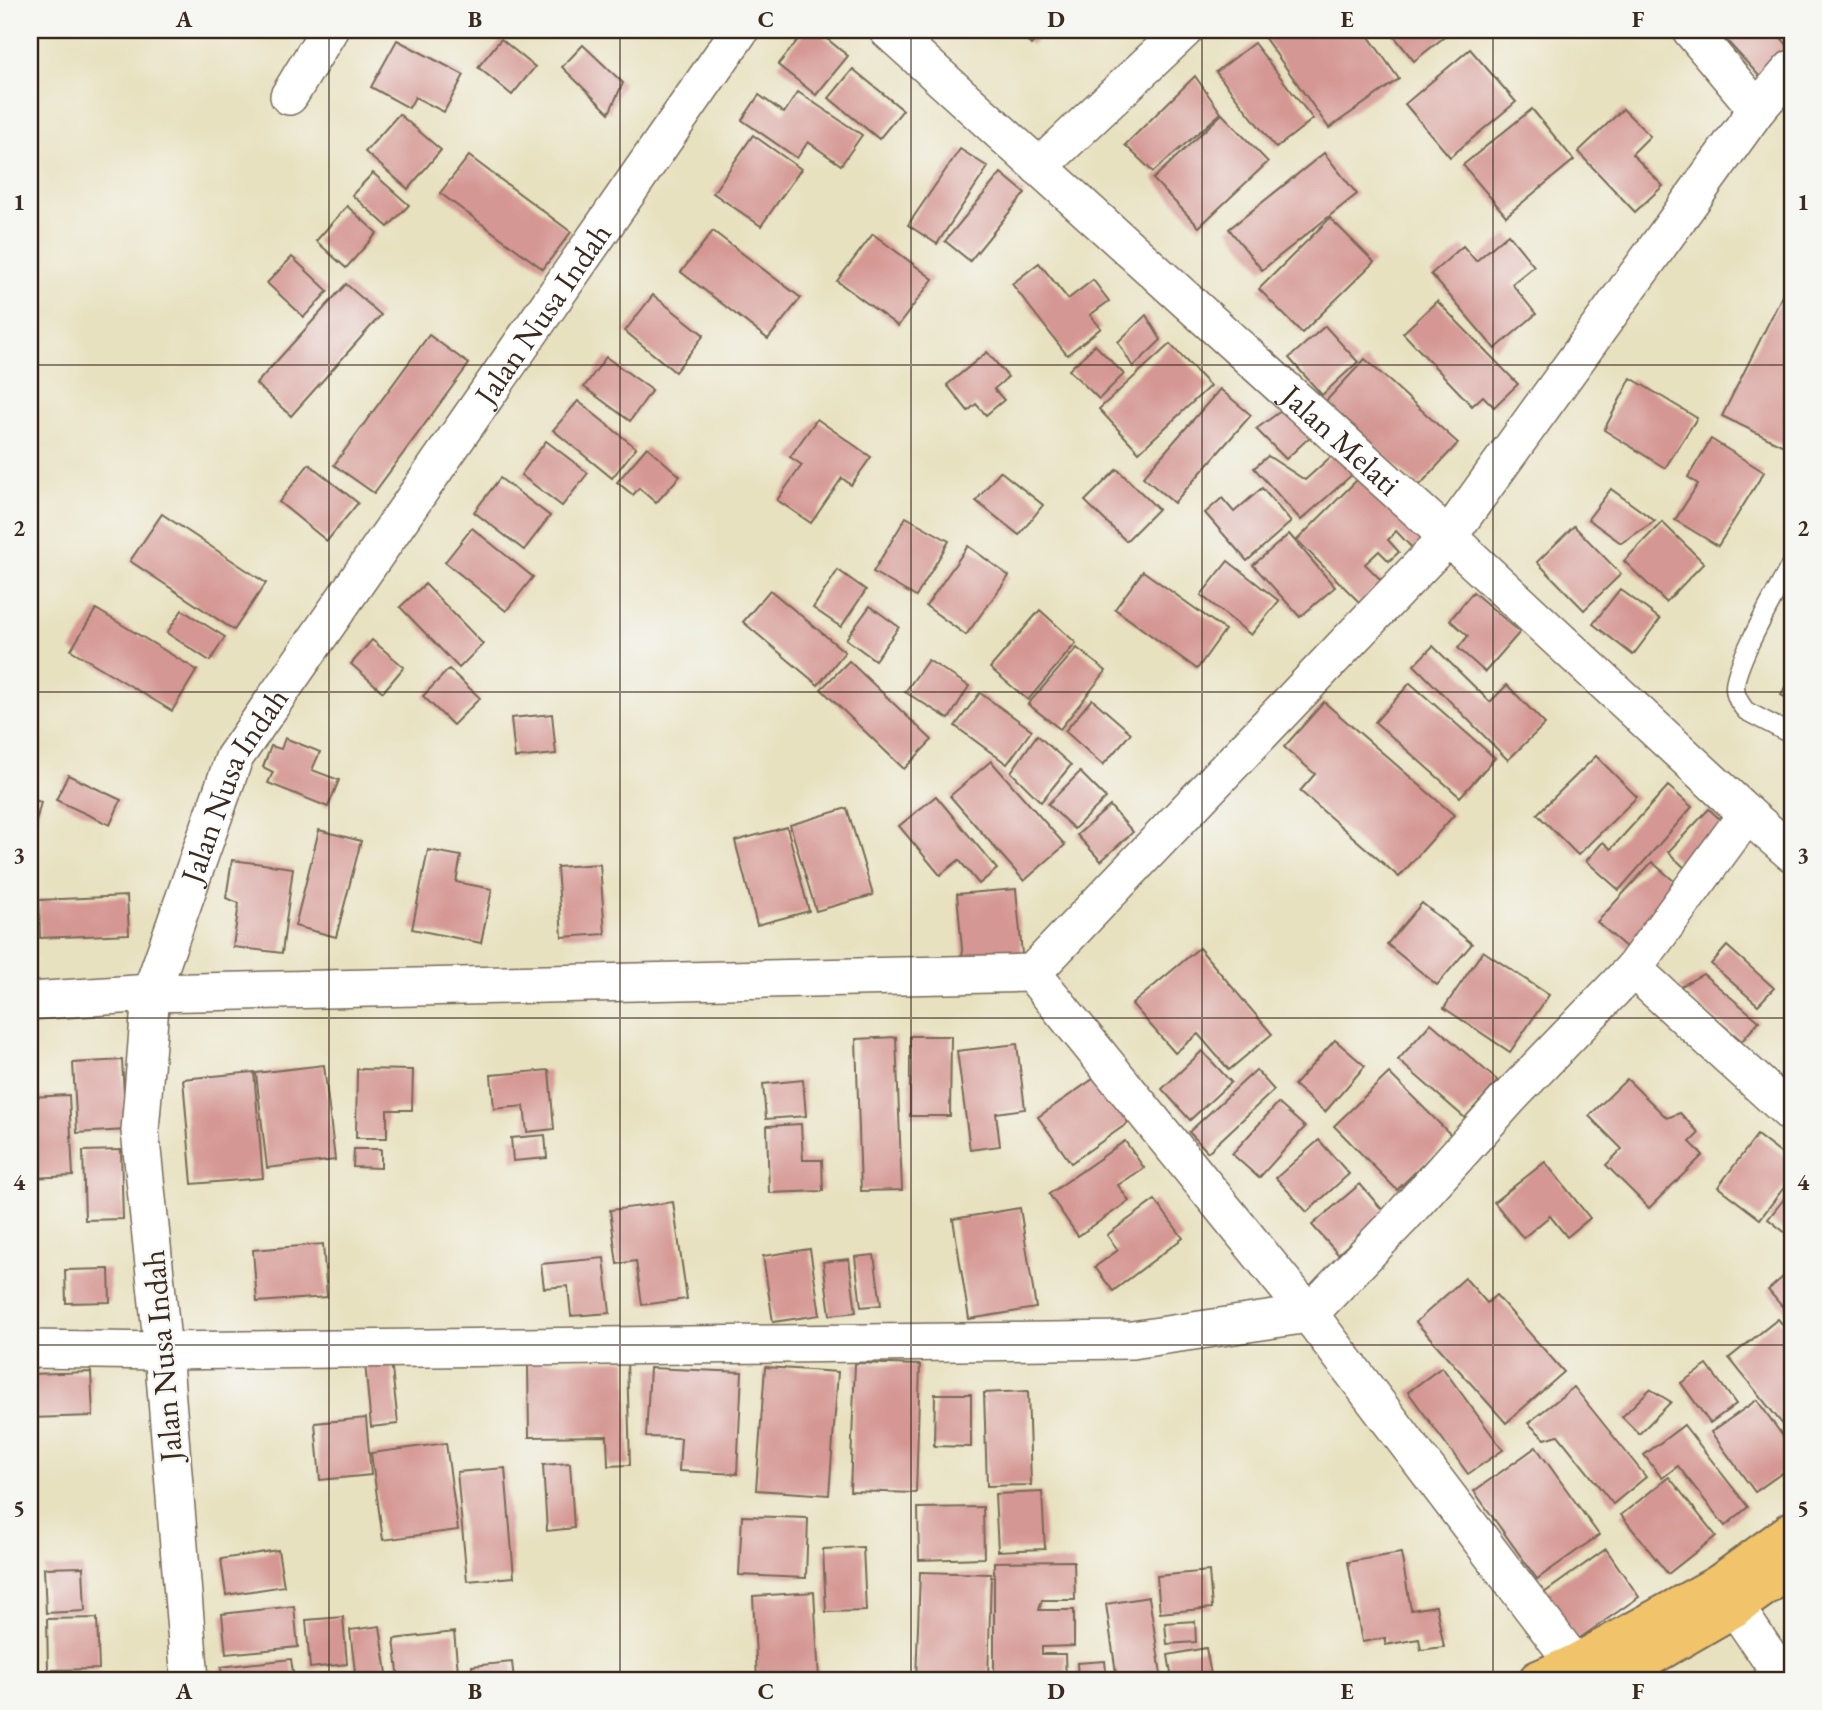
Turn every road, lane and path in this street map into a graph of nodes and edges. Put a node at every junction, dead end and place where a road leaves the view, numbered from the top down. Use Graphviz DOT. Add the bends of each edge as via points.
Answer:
graph roads {
  1 [pos="329,30"];
  2 [pos="740,30"];
  3 [pos="888,30"];
  4 [pos="1184,30"];
  5 [pos="1691,30"];
  6 [pos="1792,69"];
  7 [pos="289,96"];
  8 [pos="1757,109"];
  9 [pos="1039,167"];
  10 [pos="1448,537"];
  11 [pos="1792,562"];
  12 [pos="1792,735"];
  13 [pos="1747,814"];
  14 [pos="1792,853"];
  15 [pos="1633,969"];
  16 [pos="1032,973"];
  17 [pos="151,993"];
  18 [pos="30,1001"];
  19 [pos="1792,1114"];
  20 [pos="1310,1314"];
  21 [pos="30,1349"];
  22 [pos="163,1352"];
  23 [pos="1792,1531"];
  24 [pos="1792,1567"];
  25 [pos="1735,1607"];
  26 [pos="1575,1664"];
  27 [pos="190,1680"];
  28 [pos="1538,1680"];
  29 [pos="1609,1680"];
  30 [pos="1785,1680"];
  1 -- 7 [label="street"];
  2 -- 17 [label="street, Jalan Nusa Indah" via="234,758"];
  3 -- 9 [label="street, Jalan Melati"];
  4 -- 9 [label="street"];
  5 -- 8 [label="street"];
  6 -- 8 [label="street"];
  8 -- 10 [label="street"];
  9 -- 10 [label="street, Jalan Melati"];
  10 -- 13 [label="street, Jalan Melati"];
  10 -- 16 [label="street"];
  11 -- 12 [label="lane" via="1737,669 1735,690 1746,711"];
  13 -- 14 [label="street, Jalan Melati"];
  13 -- 15 [label="street"];
  15 -- 19 [label="street"];
  15 -- 20 [label="street"];
  16 -- 17 [label="street"];
  16 -- 20 [label="street"];
  17 -- 18 [label="street"];
  17 -- 22 [label="street, Jalan Nusa Indah" via="140,1131"];
  20 -- 22 [label="street" via="1132,1340"];
  20 -- 26 [label="street"];
  21 -- 22 [label="street"];
  22 -- 27 [label="street, Jalan Nusa Indah"];
  23 -- 26 [label="highway" via="1718,1585"];
  24 -- 25 [label="highway"];
  25 -- 29 [label="highway"];
  25 -- 30 [label="street"];
  26 -- 28 [label="highway"];
}
